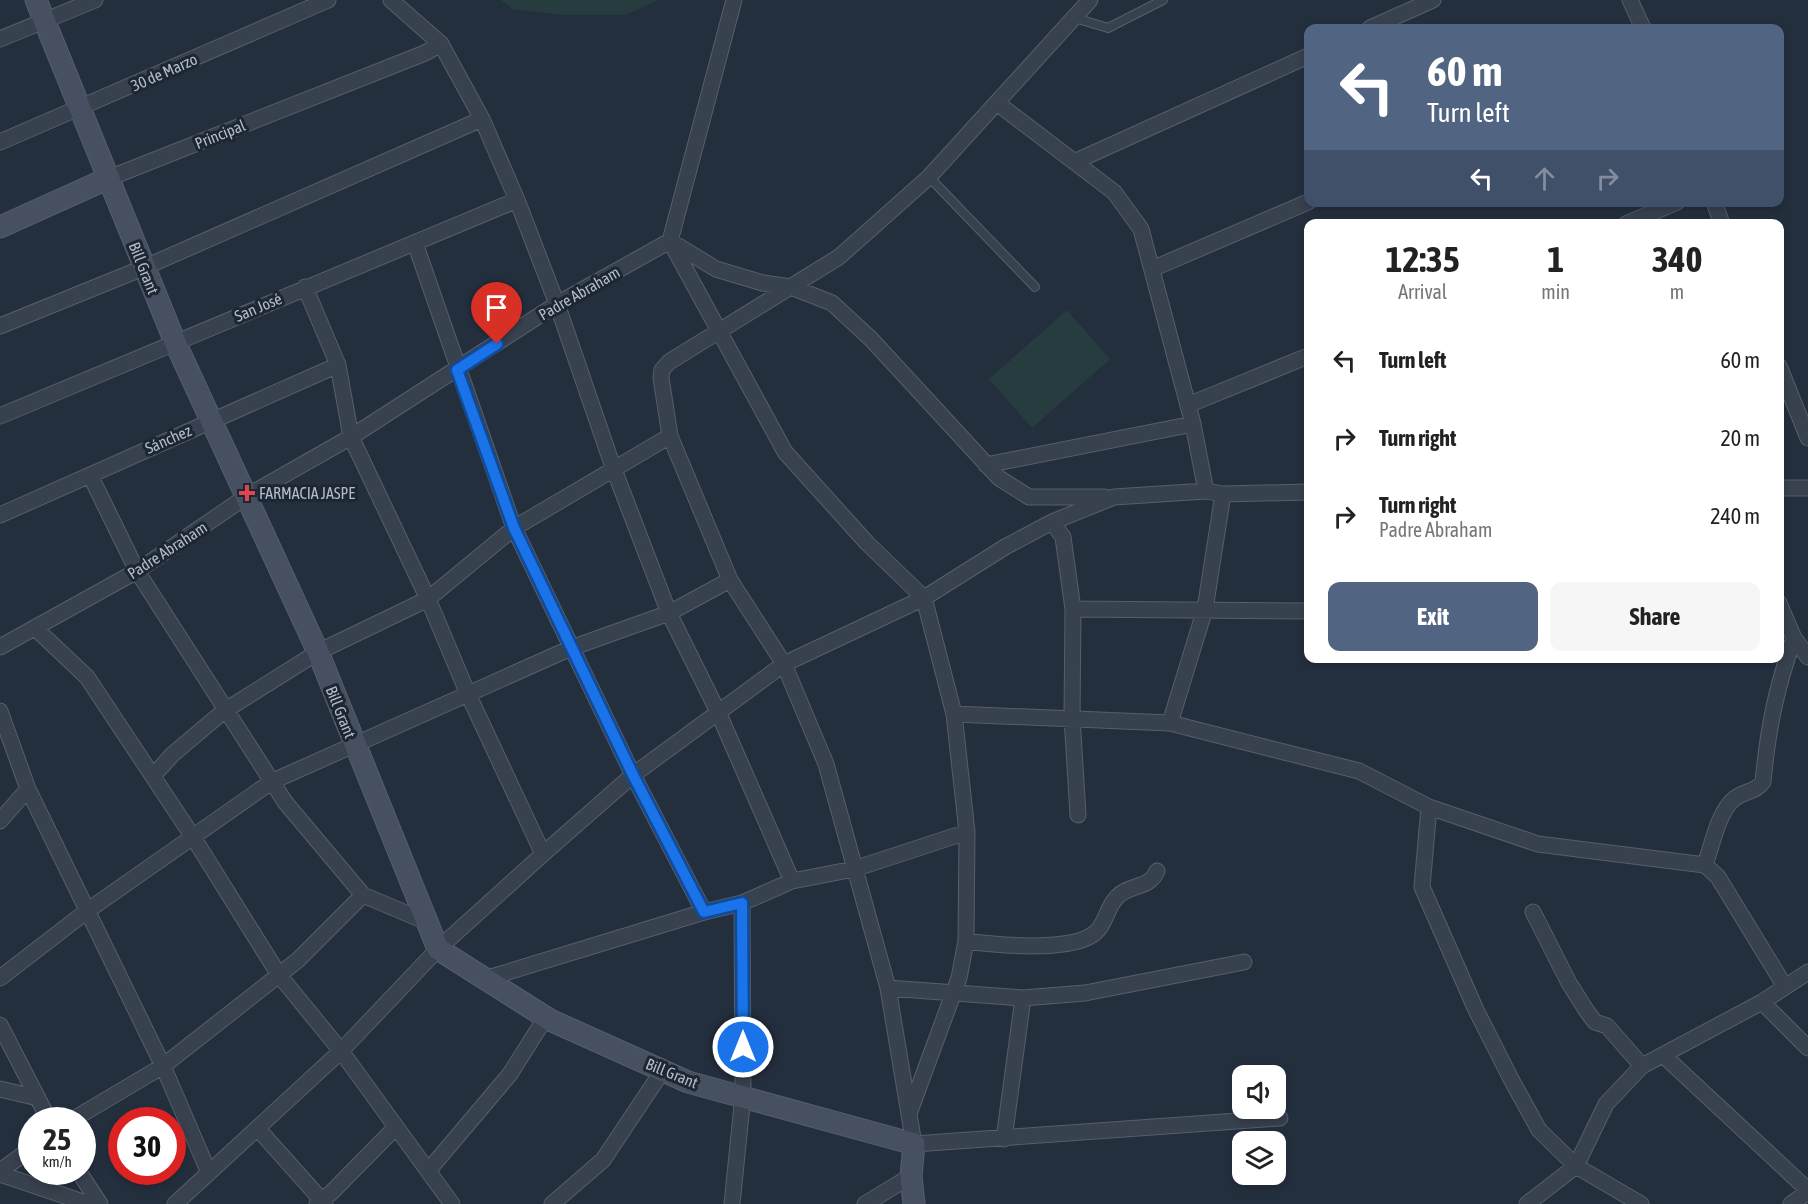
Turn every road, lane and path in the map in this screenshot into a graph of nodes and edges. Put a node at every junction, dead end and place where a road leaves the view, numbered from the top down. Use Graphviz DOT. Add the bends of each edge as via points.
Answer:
graph roads {
  1 [pos="36,0"];
  2 [pos="95,0"];
  3 [pos="328,0"];
  4 [pos="391,0"];
  5 [pos="734,0"];
  6 [pos="1090,0"];
  7 [pos="1163,0"];
  8 [pos="1433,0"];
  9 [pos="1630,0"];
  10 [pos="1075,18"];
  11 [pos="45,22"];
  12 [pos="1379,24"];
  13 [pos="1641,24"];
  14 [pos="0,39"];
  15 [pos="441,44"];
  16 [pos="1304,59"];
  17 [pos="997,103"];
  18 [pos="80,109"];
  19 [pos="482,119"];
  20 [pos="0,142"];
  21 [pos="1074,162"];
  22 [pos="928,177"];
  23 [pos="109,178"];
  24 [pos="517,200"];
  25 [pos="1304,204"];
  26 [pos="1665,207"];
  27 [pos="1638,219"];
  28 [pos="0,227"];
  29 [pos="670,241"];
  30 [pos="415,243"];
  31 [pos="143,268"];
  32 [pos="1152,269"];
  33 [pos="791,287"];
  34 [pos="1035,287"];
  35 [pos="305,288"];
  36 [pos="557,304"];
  37 [pos="0,326"];
  38 [pos="718,332"];
  39 [pos="174,342"];
  40 [pos="1304,358"];
  41 [pos="338,365"];
  42 [pos="457,370"];
  43 [pos="1784,378"];
  44 [pos="1188,405"];
  45 [pos="0,416"];
  46 [pos="212,420"];
  47 [pos="1193,424"];
  48 [pos="351,436"];
  49 [pos="670,436"];
  50 [pos="1808,438"];
  51 [pos="986,465"];
  52 [pos="613,467"];
  53 [pos="90,474"];
  54 [pos="1784,489"];
  55 [pos="1206,490"];
  56 [pos="1304,492"];
  57 [pos="1807,492"];
  58 [pos="1223,494"];
  59 [pos="247,496"];
  60 [pos="1114,496"];
  61 [pos="0,515"];
  62 [pos="1052,522"];
  63 [pos="514,528"];
  64 [pos="137,571"];
  65 [pos="730,580"];
  66 [pos="924,598"];
  67 [pos="428,599"];
  68 [pos="1073,609"];
  69 [pos="1205,609"];
  70 [pos="1304,610"];
  71 [pos="669,612"];
  72 [pos="1784,615"];
  73 [pos="35,628"];
  74 [pos="1794,638"];
  75 [pos="0,647"];
  76 [pos="571,648"];
  77 [pos="318,652"];
  78 [pos="1808,657"];
  79 [pos="784,664"];
  80 [pos="468,694"];
  81 [pos="0,711"];
  82 [pos="224,711"];
  83 [pos="718,712"];
  84 [pos="954,714"];
  85 [pos="1072,717"];
  86 [pos="1170,723"];
  87 [pos="354,744"];
  88 [pos="633,775"];
  89 [pos="153,776"];
  90 [pos="271,782"];
  91 [pos="28,789"];
  92 [pos="1429,807"];
  93 [pos="1078,815"];
  94 [pos="0,821"];
  95 [pos="967,832"];
  96 [pos="193,837"];
  97 [pos="543,854"];
  98 [pos="1706,865"];
  99 [pos="854,869"];
  100 [pos="1157,871"];
  101 [pos="792,881"];
  102 [pos="363,895"];
  103 [pos="742,903"];
  104 [pos="87,911"];
  105 [pos="704,912"];
  106 [pos="1533,912"];
  107 [pos="427,922"];
  108 [pos="966,941"];
  109 [pos="438,949"];
  110 [pos="1244,962"];
  111 [pos="1808,972"];
  112 [pos="279,975"];
  113 [pos="0,978"];
  114 [pos="485,979"];
  115 [pos="1784,986"];
  116 [pos="888,988"];
  117 [pos="954,991"];
  118 [pos="1023,998"];
  119 [pos="1762,1002"];
  120 [pos="546,1017"];
  121 [pos="0,1025"];
  122 [pos="1808,1048"];
  123 [pos="341,1051"];
  124 [pos="1663,1055"];
  125 [pos="163,1066"];
  126 [pos="1642,1066"];
  127 [pos="663,1070"];
  128 [pos="0,1089"];
  129 [pos="743,1095"];
  130 [pos="38,1098"];
  131 [pos="42,1107"];
  132 [pos="94,1107"];
  133 [pos="909,1113"];
  134 [pos="1262,1119"];
  135 [pos="395,1128"];
  136 [pos="258,1129"];
  137 [pos="1004,1139"];
  138 [pos="914,1144"];
  139 [pos="18,1158"];
  140 [pos="1576,1166"];
  141 [pos="428,1171"];
  142 [pos="0,1172"];
  143 [pos="209,1173"];
  144 [pos="911,1176"];
  145 [pos="88,1185"];
  146 [pos="1808,1191"];
  147 [pos="321,1203"];
  148 [pos="555,1203"];
  149 [pos="89,1204"];
  150 [pos="100,1204"];
  151 [pos="175,1204"];
  152 [pos="452,1204"];
  153 [pos="732,1204"];
  154 [pos="866,1204"];
  155 [pos="914,1204"];
  156 [pos="1527,1204"];
  157 [pos="1641,1204"];
  158 [pos="1791,1204"];
  1 -- 11 [label="street, Bill Grant"];
  2 -- 11 [label="street"];
  3 -- 18 [label="street, 30 de Marzo"];
  4 -- 15 [label="street"];
  5 -- 29 [label="street"];
  6 -- 10 [label="street"];
  7 -- 10 [label="lane" via="1108,28"];
  8 -- 12 [label="street"];
  9 -- 13 [label="street"];
  10 -- 17 [label="street"];
  11 -- 14 [label="street"];
  11 -- 18 [label="street, Bill Grant"];
  15 -- 19 [label="street"];
  15 -- 23 [label="street, Principal"];
  16 -- 21 [label="street"];
  17 -- 21 [label="street"];
  17 -- 22 [label="street"];
  18 -- 20 [label="street, 30 de Marzo"];
  18 -- 23 [label="street, Bill Grant"];
  19 -- 24 [label="street"];
  19 -- 31 [label="street"];
  21 -- 32 [label="street" via="1114,192 1141,229"];
  22 -- 33 [label="street" via="839,257"];
  22 -- 34 [label="lane"];
  23 -- 28 [label="street, Principal"];
  23 -- 31 [label="street, Bill Grant"];
  24 -- 30 [label="street, San José"];
  24 -- 36 [label="street"];
  25 -- 32 [label="street"];
  26 -- 27 [label="street"];
  29 -- 33 [label="street" via="716,269"];
  29 -- 36 [label="street, Padre Abraham"];
  29 -- 38 [label="street"];
  30 -- 35 [label="street, San José"];
  30 -- 42 [label="street"];
  31 -- 37 [label="street"];
  31 -- 39 [label="street, Bill Grant"];
  32 -- 44 [label="street"];
  33 -- 38 [label="street"];
  33 -- 51 [label="street" via="840,310"];
  35 -- 39 [label="street, San José"];
  35 -- 41 [label="street"];
  36 -- 42 [label="street, Padre Abraham"];
  36 -- 52 [label="street"];
  38 -- 49 [label="street" via="662,370"];
  38 -- 66 [label="street" via="785,452 867,543"];
  39 -- 45 [label="street, San José"];
  39 -- 46 [label="street, Bill Grant"];
  40 -- 44 [label="street"];
  41 -- 46 [label="street, Sánchez"];
  41 -- 48 [label="street"];
  42 -- 48 [label="street, Padre Abraham"];
  42 -- 63 [label="street"];
  43 -- 50 [label="street"];
  44 -- 47 [label="street"];
  46 -- 53 [label="street, Sánchez"];
  46 -- 59 [label="street, Bill Grant"];
  47 -- 51 [label="street"];
  47 -- 55 [label="street"];
  48 -- 59 [label="street, Padre Abraham"];
  48 -- 67 [label="street"];
  49 -- 52 [label="street"];
  49 -- 65 [label="street"];
  51 -- 60 [label="street" via="1029,497"];
  52 -- 63 [label="street"];
  52 -- 71 [label="street"];
  53 -- 61 [label="street, Sánchez"];
  53 -- 64 [label="street"];
  54 -- 57 [label="street"];
  55 -- 58 [label="street"];
  55 -- 60 [label="street"];
  56 -- 58 [label="street"];
  58 -- 69 [label="street"];
  59 -- 64 [label="street, Padre Abraham"];
  59 -- 77 [label="street, Bill Grant"];
  60 -- 62 [label="street"];
  62 -- 66 [label="street"];
  62 -- 68 [label="street" via="1063,537"];
  63 -- 67 [label="street"];
  63 -- 76 [label="street"];
  64 -- 73 [label="street, Padre Abraham"];
  64 -- 82 [label="street"];
  65 -- 71 [label="street"];
  65 -- 79 [label="street"];
  66 -- 79 [label="street"];
  66 -- 84 [label="street"];
  67 -- 77 [label="street"];
  67 -- 80 [label="street"];
  68 -- 69 [label="street"];
  68 -- 85 [label="street"];
  69 -- 70 [label="street"];
  69 -- 86 [label="street"];
  71 -- 76 [label="street"];
  71 -- 83 [label="street"];
  72 -- 74 [label="street"];
  73 -- 75 [label="street, Padre Abraham"];
  73 -- 89 [label="street" via="87,677"];
  74 -- 78 [label="street"];
  74 -- 98 [label="street" via="1775,693 1763,782 1731,801"];
  76 -- 80 [label="street"];
  76 -- 88 [label="street"];
  77 -- 82 [label="street"];
  77 -- 87 [label="street, Bill Grant"];
  79 -- 83 [label="street"];
  79 -- 99 [label="street" via="826,764"];
  80 -- 87 [label="street"];
  80 -- 97 [label="street"];
  81 -- 91 [label="street"];
  82 -- 89 [label="street"];
  82 -- 90 [label="street"];
  83 -- 88 [label="street"];
  83 -- 101 [label="street"];
  84 -- 85 [label="street"];
  84 -- 95 [label="street"];
  85 -- 86 [label="street"];
  85 -- 93 [label="street"];
  86 -- 92 [label="street" via="1359,771"];
  87 -- 90 [label="street"];
  87 -- 107 [label="street, Bill Grant"];
  88 -- 97 [label="street"];
  88 -- 105 [label="street"];
  89 -- 96 [label="street"];
  90 -- 96 [label="street"];
  90 -- 102 [label="street"];
  91 -- 94 [label="street"];
  91 -- 104 [label="street"];
  92 -- 98 [label="street" via="1538,844"];
  92 -- 140 [label="street" via="1422,886 1476,1010 1527,1109 1539,1130"];
  95 -- 99 [label="street"];
  95 -- 108 [label="street"];
  96 -- 104 [label="street"];
  96 -- 112 [label="street"];
  97 -- 109 [label="street"];
  98 -- 115 [label="street" via="1718,877"];
  99 -- 101 [label="street"];
  99 -- 116 [label="street"];
  100 -- 108 [label="street" via="1146,884 1116,897 1102,925 1085,940 1020,947"];
  101 -- 103 [label="street"];
  102 -- 107 [label="street"];
  102 -- 112 [label="street"];
  103 -- 105 [label="street"];
  103 -- 129 [label="street"];
  104 -- 113 [label="street"];
  104 -- 125 [label="street"];
  105 -- 114 [label="street"];
  106 -- 126 [label="street" via="1588,1013 1595,1022 1607,1026"];
  107 -- 109 [label="street, Bill Grant"];
  108 -- 117 [label="street"];
  109 -- 114 [label="street, Bill Grant"];
  109 -- 123 [label="street"];
  110 -- 118 [label="street" via="1085,993"];
  111 -- 115 [label="street"];
  112 -- 123 [label="street"];
  112 -- 125 [label="street"];
  114 -- 120 [label="street, Bill Grant"];
  115 -- 119 [label="street"];
  116 -- 117 [label="street"];
  116 -- 133 [label="street"];
  117 -- 118 [label="street"];
  117 -- 133 [label="street"];
  118 -- 137 [label="street"];
  119 -- 122 [label="street"];
  119 -- 124 [label="street"];
  120 -- 127 [label="street, Bill Grant"];
  120 -- 141 [label="street" via="510,1074"];
  121 -- 130 [label="street"];
  123 -- 135 [label="street"];
  123 -- 136 [label="street"];
  124 -- 126 [label="street"];
  124 -- 146 [label="street"];
  125 -- 132 [label="street"];
  125 -- 143 [label="street"];
  126 -- 140 [label="street" via="1606,1104"];
  127 -- 129 [label="street, Bill Grant" via="688,1082"];
  127 -- 148 [label="street" via="603,1160"];
  128 -- 130 [label="street"];
  129 -- 138 [label="street, Bill Grant"];
  129 -- 153 [label="street"];
  130 -- 131 [label="street"];
  133 -- 138 [label="street"];
  134 -- 137 [label="street"];
  135 -- 141 [label="street"];
  135 -- 147 [label="street"];
  136 -- 143 [label="street"];
  136 -- 147 [label="street"];
  137 -- 138 [label="street"];
  138 -- 144 [label="street"];
  139 -- 142 [label="street"];
  140 -- 156 [label="street"];
  140 -- 157 [label="street"];
  141 -- 152 [label="street"];
  142 -- 149 [label="street"];
  143 -- 151 [label="street"];
  144 -- 154 [label="street"];
  144 -- 155 [label="street"];
  145 -- 150 [label="street"];
  146 -- 158 [label="street"];
}
